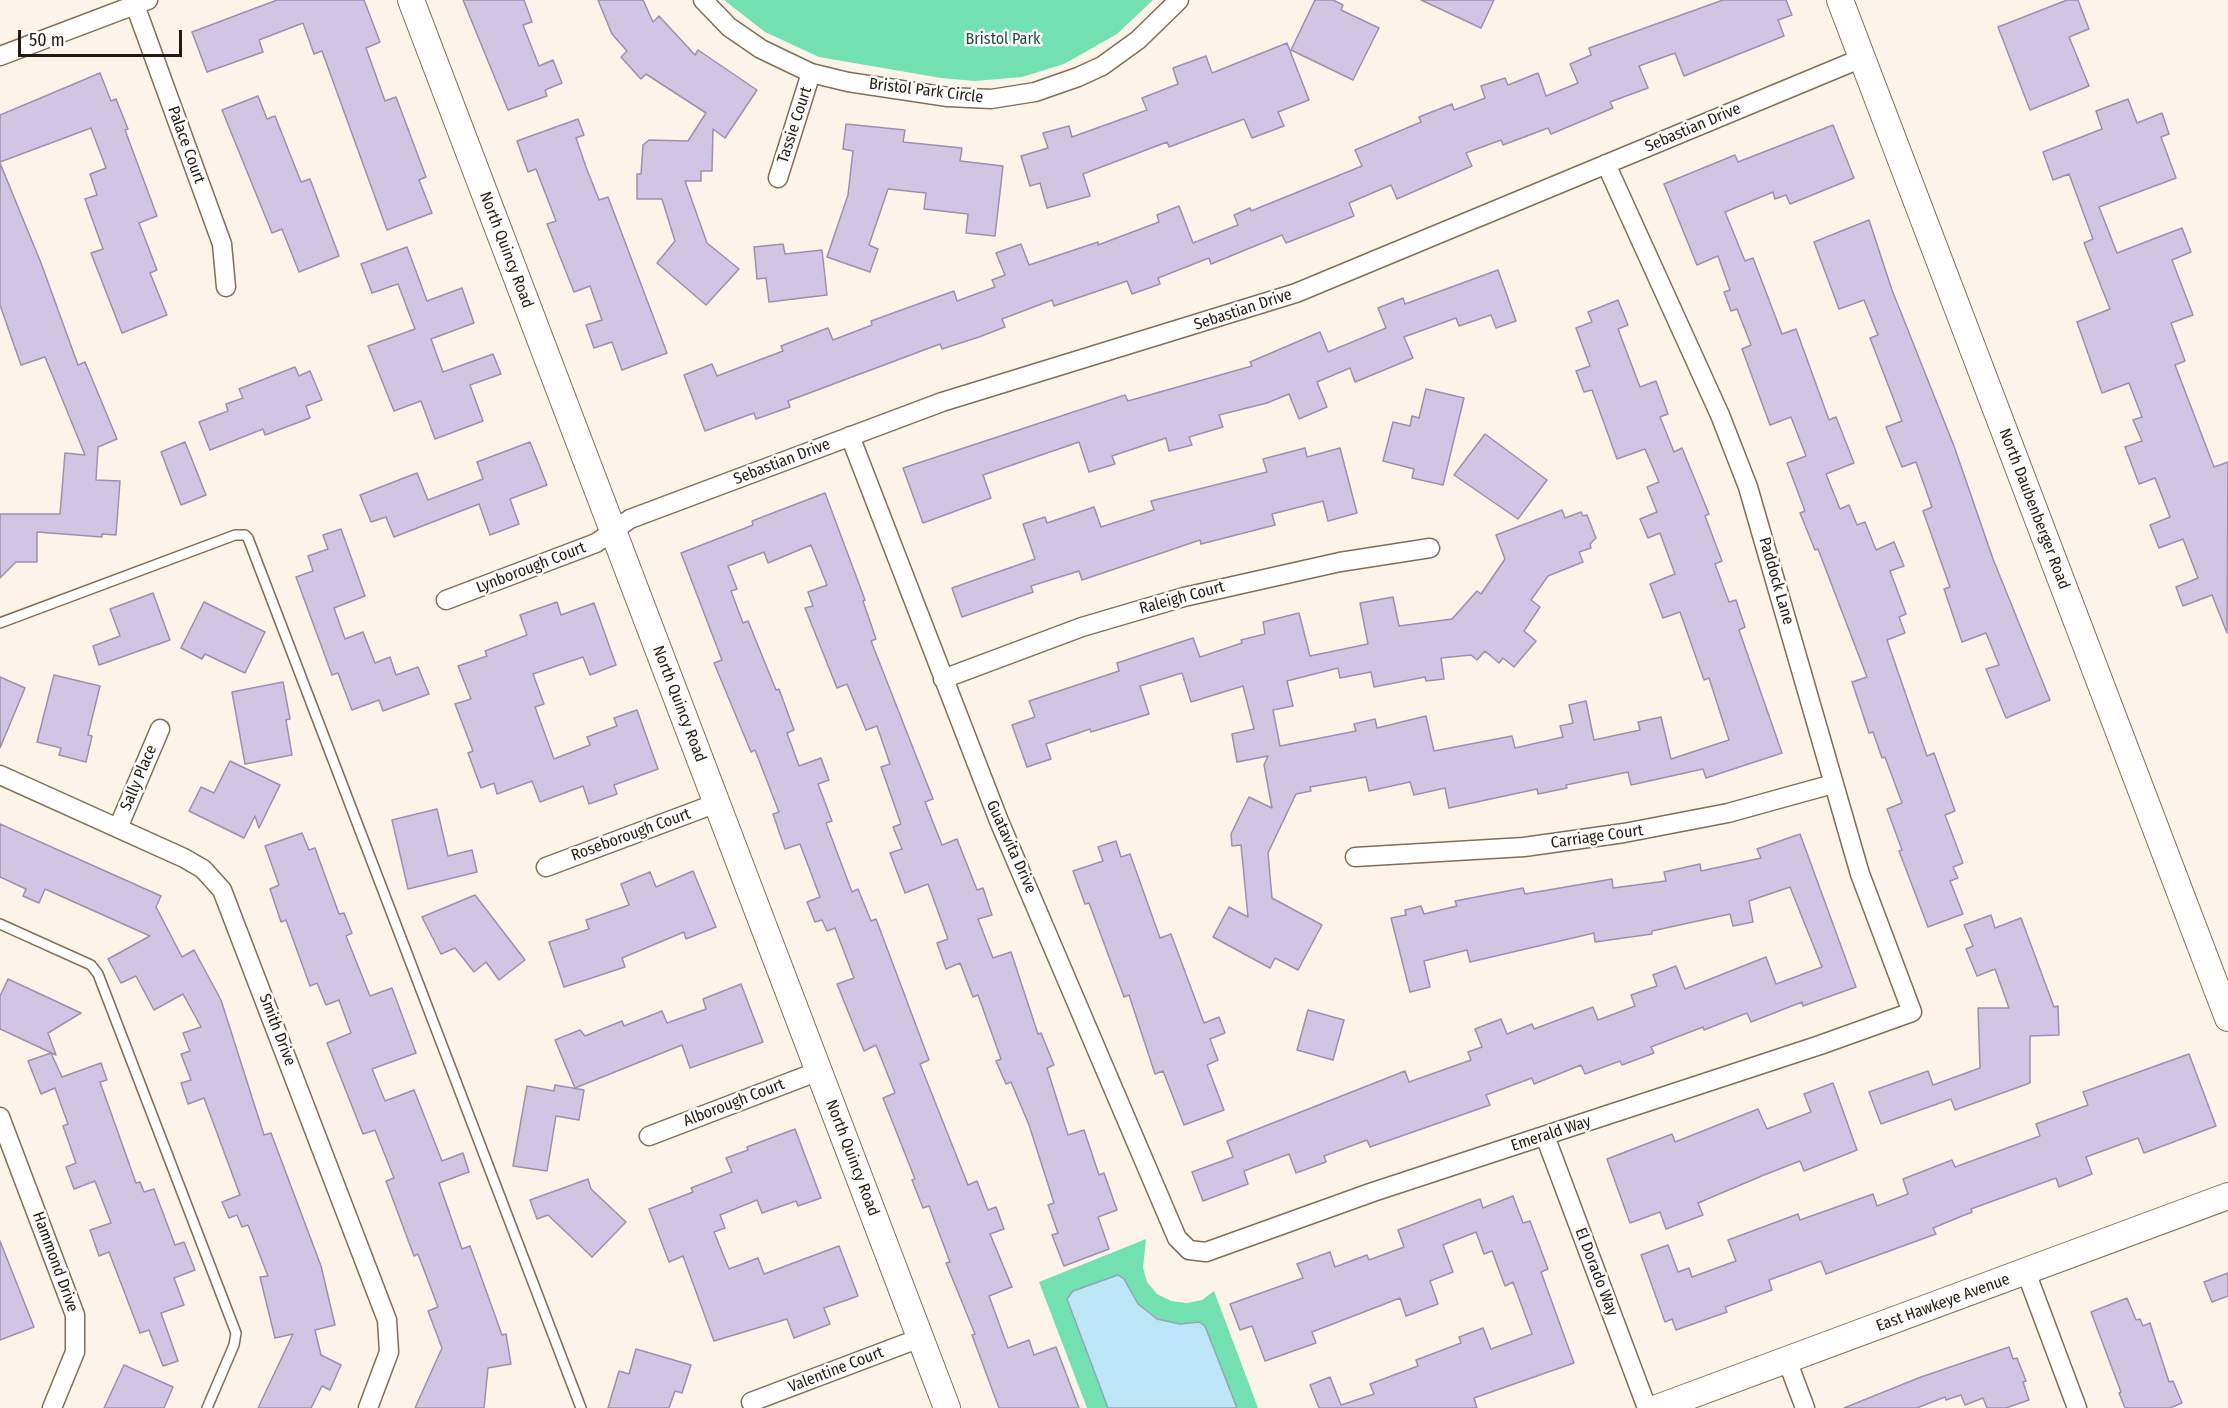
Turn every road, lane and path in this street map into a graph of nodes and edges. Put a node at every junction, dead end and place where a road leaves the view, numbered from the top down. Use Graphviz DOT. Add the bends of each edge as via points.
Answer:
graph roads {
  1 [pos="411,0"];
  2 [pos="703,0"];
  3 [pos="1179,0"];
  4 [pos="1840,0"];
  5 [pos="142,2"];
  6 [pos="0,56"];
  7 [pos="1862,58"];
  8 [pos="811,73"];
  9 [pos="1606,164"];
  10 [pos="778,178"];
  11 [pos="226,286"];
  12 [pos="850,436"];
  13 [pos="614,531"];
  14 [pos="1430,548"];
  15 [pos="446,600"];
  16 [pos="0,623"];
  17 [pos="943,679"];
  18 [pos="160,729"];
  19 [pos="0,776"];
  20 [pos="1833,784"];
  21 [pos="717,803"];
  22 [pos="118,828"];
  23 [pos="1355,858"];
  24 [pos="546,867"];
  25 [pos="0,924"];
  26 [pos="1912,1012"];
  27 [pos="2228,1018"];
  28 [pos="819,1071"];
  29 [pos="0,1117"];
  30 [pos="649,1136"];
  31 [pos="1545,1136"];
  32 [pos="2228,1196"];
  33 [pos="1189,1250"];
  34 [pos="2026,1272"];
  35 [pos="920,1338"];
  36 [pos="1787,1360"];
  37 [pos="751,1402"];
  38 [pos="52,1408"];
  39 [pos="207,1408"];
  40 [pos="368,1408"];
  41 [pos="581,1408"];
  42 [pos="947,1408"];
  43 [pos="1647,1408"];
  44 [pos="1657,1408"];
  45 [pos="1805,1408"];
  46 [pos="2077,1408"];
  1 -- 13 [label="street, North Quincy Road"];
  2 -- 8 [label="street, Bristol Park Circle" via="729,27"];
  3 -- 8 [label="street, Bristol Park Circle" via="1138,40 1102,66 1022,96 948,97"];
  4 -- 7 [label="street, North Daubenberger Road"];
  5 -- 6 [label="street"];
  5 -- 11 [label="street, Palace Court" via="222,244"];
  7 -- 9 [label="street, Sebastian Drive"];
  7 -- 27 [label="street, North Daubenberger Road"];
  8 -- 10 [label="street, Tassie Court"];
  9 -- 12 [label="street, Sebastian Drive" via="1296,294 989,386"];
  9 -- 20 [label="street, Paddock Lane" via="1741,468"];
  12 -- 13 [label="street, Sebastian Drive" via="630,519"];
  12 -- 17 [label="street, Guatavita Drive"];
  13 -- 15 [label="street, Lynborough Court" via="596,543"];
  13 -- 21 [label="street, North Quincy Road"];
  14 -- 17 [label="street, Raleigh Court" via="1296,571 1174,599 1082,627"];
  16 -- 41 [label="lane" via="235,535 248,538"];
  17 -- 33 [label="street, Guatavita Drive" via="999,821 1177,1238"];
  18 -- 22 [label="street, Sally Place"];
  19 -- 22 [label="street, Smith Drive"];
  20 -- 23 [label="street, Carriage Court" via="1728,813 1614,835 1506,848"];
  20 -- 26 [label="street, Paddock Lane" via="1860,874"];
  21 -- 24 [label="street, Roseborough Court"];
  21 -- 28 [label="street, North Quincy Road"];
  22 -- 40 [label="street, Smith Drive" via="203,869 227,901 387,1320 390,1352"];
  25 -- 39 [label="lane" via="91,965 98,974 237,1333"];
  26 -- 31 [label="street, Emerald Way"];
  28 -- 30 [label="street, Alborough Court"];
  28 -- 35 [label="street, North Quincy Road"];
  29 -- 38 [label="street, Hammond Drive" via="75,1315 75,1352"];
  31 -- 33 [label="street, Emerald Way" via="1206,1252"];
  31 -- 43 [label="street, El Dorado Way"];
  32 -- 34 [label="street, East Hawkeye Avenue"];
  34 -- 36 [label="street, East Hawkeye Avenue"];
  34 -- 46 [label="street"];
  35 -- 37 [label="street, Valentine Court"];
  35 -- 42 [label="street, North Quincy Road"];
  36 -- 44 [label="street, East Hawkeye Avenue"];
  36 -- 45 [label="street"];
}
